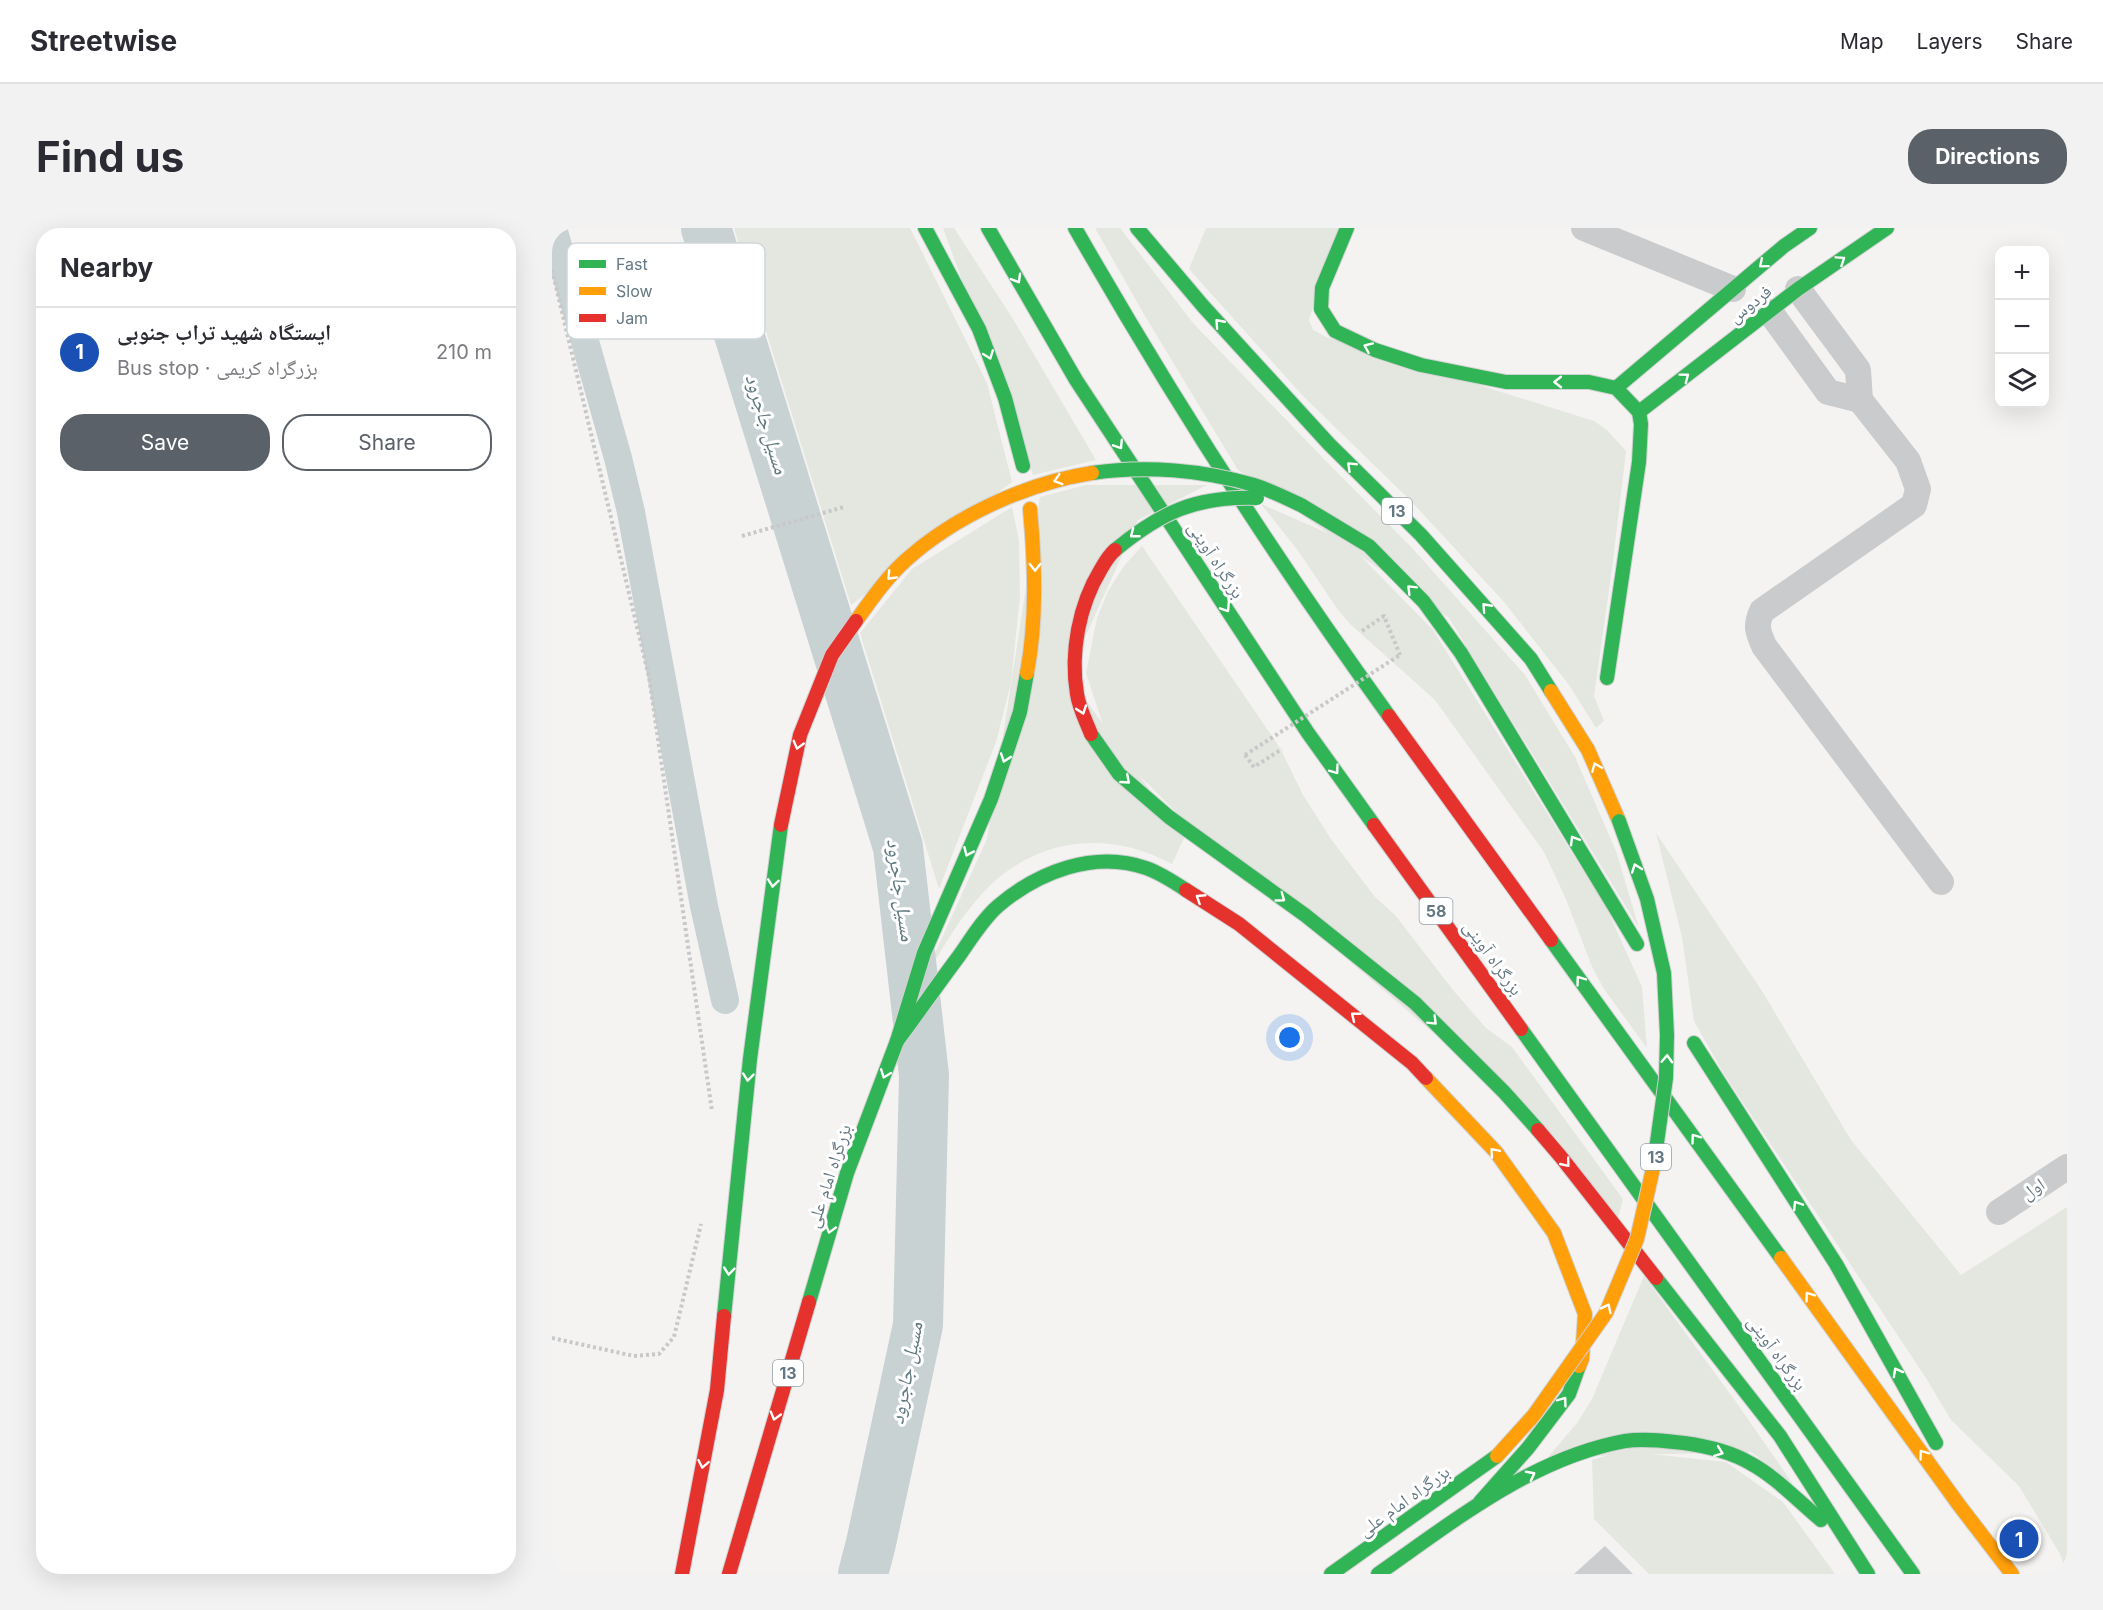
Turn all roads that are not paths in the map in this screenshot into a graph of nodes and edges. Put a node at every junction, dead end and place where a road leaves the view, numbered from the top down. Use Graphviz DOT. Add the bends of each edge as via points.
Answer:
graph roads {
  1 [pos="925,228"];
  2 [pos="988,228"];
  3 [pos="1075,228"];
  4 [pos="1137,228"];
  5 [pos="1347,228"];
  6 [pos="1584,228"];
  7 [pos="1809,228"];
  8 [pos="1887,228"];
  9 [pos="1781,237"];
  10 [pos="1733,289"];
  11 [pos="1798,289"];
  12 [pos="1770,312"];
  13 [pos="1616,388"];
  14 [pos="1860,400"];
  15 [pos="1639,412"];
  16 [pos="1023,466"];
  17 [pos="1301,505"];
  18 [pos="1030,509"];
  19 [pos="1607,678"];
  20 [pos="1941,882"];
  21 [pos="1637,944"];
  22 [pos="897,1041"];
  23 [pos="1694,1043"];
  24 [pos="2067,1167"];
  25 [pos="1999,1212"];
  26 [pos="1480,1502"];
  27 [pos="1970,1519"];
  28 [pos="1842,1535"];
  29 [pos="682,1574"];
  30 [pos="729,1574"];
  31 [pos="1331,1574"];
  32 [pos="1378,1574"];
  33 [pos="1868,1574"];
  34 [pos="1913,1574"];
  35 [pos="2012,1574"];
  1 -- 16 [label="main road, one-way" via="979,329 1005,398"];
  2 -- 34 [label="main road, بزرگراه آوینی / 58, one-way" via="1076,380 1308,733"];
  27 -- 3 [label="main road, one-way" via="1339,647 1126,317"];
  31 -- 4 [label="main road, بزرگراه امام علی / 13, one-way, bridge" via="1497,1456 1534,1415 1606,1313 1636,1239 1653,1174 1666,1078 1664,974 1647,899 1619,821 1588,750 1531,659 1421,535 1329,444"];
  13 -- 5 [label="main road, one-way" via="1588,382 1506,382 1421,365 1335,331 1321,309 1322,288"];
  6 -- 10 [label="street"];
  7 -- 9 [label="main road, فردوس"];
  11 -- 8 [label="main road, فردوس, one-way"];
  9 -- 10 [label="main road, فردوس, one-way"];
  10 -- 13 [label="main road, فردوس"];
  11 -- 12 [label="main road, فردوس"];
  11 -- 14 [label="street" via="1858,370"];
  12 -- 14 [label="street" via="1828,392"];
  15 -- 12 [label="main road, فردوس, one-way"];
  13 -- 15 [label="main road"];
  14 -- 20 [label="street" via="1908,461 1918,489 1914,506 1762,610 1757,621 1759,633 1764,646"];
  15 -- 19 [label="main road" via="1639,462"];
  21 -- 17 [label="main road, one-way" via="1472,672 1424,602 1369,546"];
  17 -- 28 [label="main road, one-way, bridge" via="1226,497 1187,505 1138,530 1110,554 1093,582 1080,618 1074,658 1077,696 1091,734 1119,774 1169,817 1305,915 1415,1003 1504,1092 1561,1157 1780,1436"];
  17 -- 29 [label="main road, one-way, bridge" via="1255,485 1200,473 1121,469 1062,478 996,502 954,525 906,560 879,589 832,656 801,735 781,825 750,1059 717,1390"];
  18 -- 22 [label="main road, بزرگراه امام علی / 13, one-way" via="1035,561 1034,614 1020,712 991,799 924,953"];
  26 -- 22 [label="main road, one-way" via="1569,1394 1582,1359 1585,1314 1554,1233 1496,1152 1412,1063 1239,924 1146,868 1088,863 1057,870 997,907"];
  22 -- 30 [label="main road, بزرگراه امام علی / 13, one-way" via="847,1173"];
  27 -- 23 [label="main road, one-way" via="1932,1435 1836,1264"];
  24 -- 25 [label="street, اول"];
  26 -- 28 [label="main road, one-way" via="1568,1456 1627,1441 1666,1441 1703,1446 1749,1462"];
  26 -- 32 [label="main road"];
  27 -- 35 [label="main road"];
  28 -- 33 [label="main road"];
}
